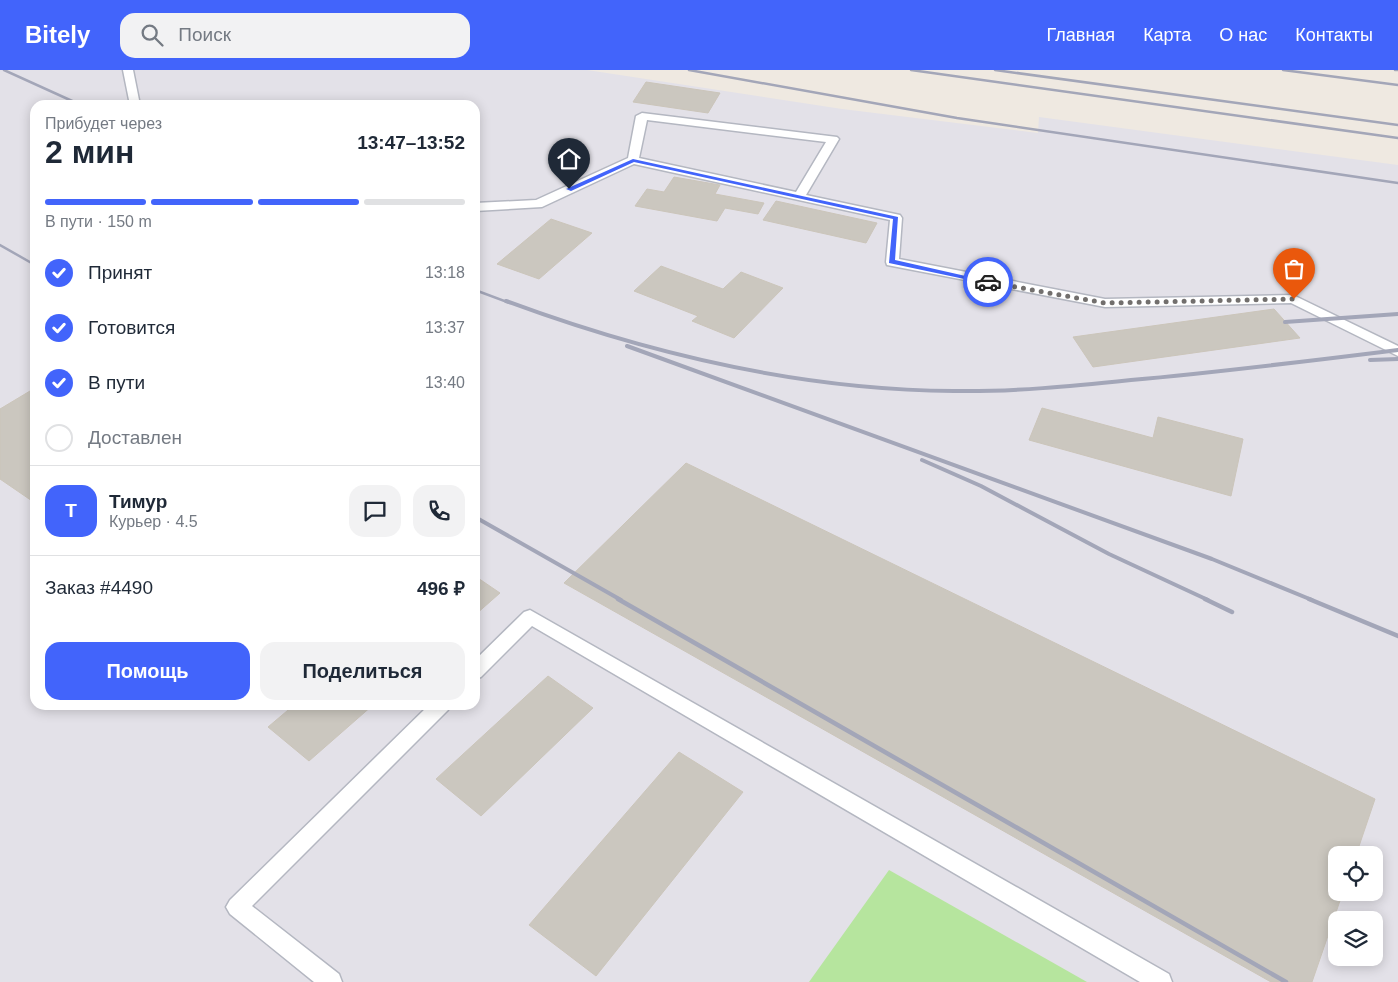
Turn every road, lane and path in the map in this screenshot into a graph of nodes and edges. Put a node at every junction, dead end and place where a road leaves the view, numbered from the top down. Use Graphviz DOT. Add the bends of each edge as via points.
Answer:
graph roads {
  1 [pos="128,70"];
  2 [pos="133,100"];
  3 [pos="633,160"];
  4 [pos="800,197"];
  5 [pos="480,207"];
  6 [pos="1398,352"];
  7 [pos="480,667"];
  8 [pos="436,710"];
  9 [pos="331,982"];
  10 [pos="1161,982"];
  1 -- 2 [label="lane"];
  3 -- 4 [label="lane"];
  3 -- 4 [label="lane" via="642,116 833,139"];
  3 -- 5 [label="lane" via="538,204"];
  4 -- 6 [label="lane" via="896,218 892,262 1105,303 1294,299"];
  7 -- 10 [label="lane" via="530,617"];
  8 -- 9 [label="lane" via="237,907"];
}
